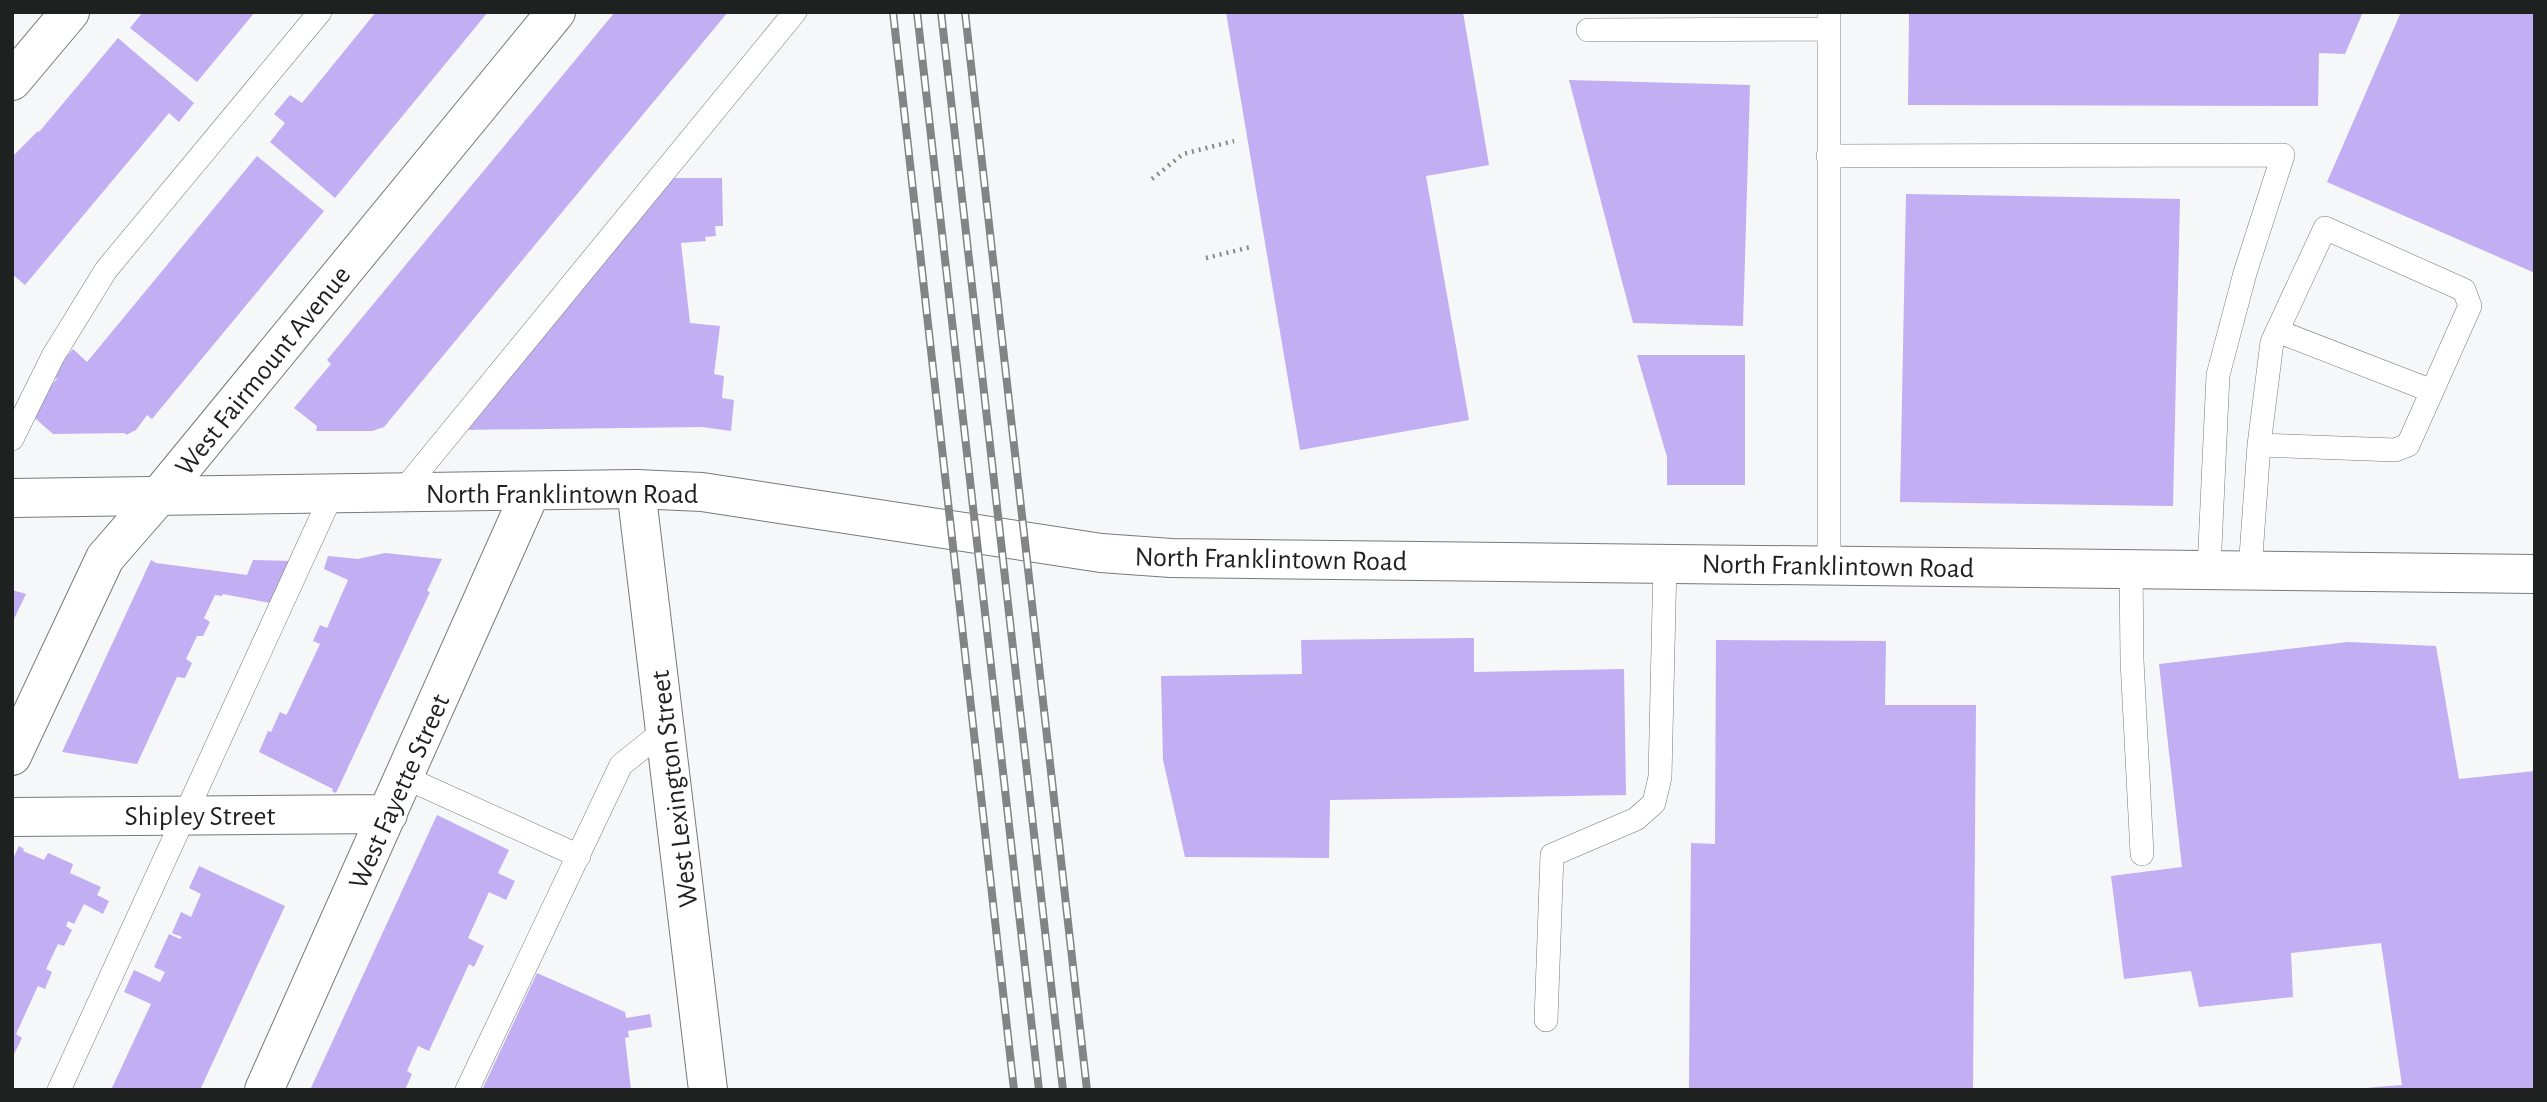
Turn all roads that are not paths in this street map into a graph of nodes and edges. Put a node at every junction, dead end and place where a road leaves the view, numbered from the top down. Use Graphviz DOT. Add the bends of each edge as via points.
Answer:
graph roads {
  1 [pos="70,12"];
  2 [pos="320,12"];
  3 [pos="556,12"];
  4 [pos="795,12"];
  5 [pos="1828,21"];
  6 [pos="1588,30"];
  7 [pos="12,81"];
  8 [pos="1828,156"];
  9 [pos="2277,331"];
  10 [pos="2432,391"];
  11 [pos="12,439"];
  12 [pos="2259,445"];
  13 [pos="636,489"];
  14 [pos="531,491"];
  15 [pos="401,493"];
  16 [pos="331,494"];
  17 [pos="158,497"];
  18 [pos="12,498"];
  19 [pos="1665,562"];
  20 [pos="1829,565"];
  21 [pos="2132,569"];
  22 [pos="2209,569"];
  23 [pos="2250,570"];
  24 [pos="2535,574"];
  25 [pos="666,729"];
  26 [pos="12,756"];
  27 [pos="404,777"];
  28 [pos="388,814"];
  29 [pos="185,815"];
  30 [pos="12,817"];
  31 [pos="2142,854"];
  32 [pos="579,856"];
  33 [pos="1546,1020"];
  34 [pos="59,1090"];
  35 [pos="264,1090"];
  36 [pos="467,1090"];
  37 [pos="708,1090"];
  1 -- 7 [label="street"];
  2 -- 11 [label="lane" via="106,270 53,356"];
  3 -- 17 [label="street, West Fairmount Avenue"];
  4 -- 15 [label="lane"];
  5 -- 6 [label="lane"];
  5 -- 8 [label="lane"];
  8 -- 20 [label="lane"];
  8 -- 22 [label="lane" via="2283,155 2218,375"];
  9 -- 10 [label="lane"];
  9 -- 10 [label="lane" via="2325,228 2464,290 2470,306"];
  9 -- 12 [label="lane"];
  10 -- 12 [label="lane" via="2408,445 2395,450"];
  12 -- 23 [label="lane"];
  13 -- 14 [label="street, North Franklintown Road"];
  13 -- 19 [label="street, North Franklintown Road" via="702,492 1101,553 1226,560"];
  13 -- 25 [label="street, West Lexington Street"];
  14 -- 15 [label="street, North Franklintown Road"];
  14 -- 27 [label="street, West Fayette Street"];
  15 -- 16 [label="street, North Franklintown Road"];
  16 -- 17 [label="street, North Franklintown Road"];
  16 -- 29 [label="lane"];
  17 -- 18 [label="street, North Franklintown Road"];
  17 -- 26 [label="street, West Fairmount Avenue" via="105,558"];
  19 -- 20 [label="street, North Franklintown Road"];
  19 -- 33 [label="lane" via="1660,777 1654,803 1636,819 1552,855"];
  20 -- 21 [label="street, North Franklintown Road"];
  21 -- 22 [label="street, North Franklintown Road"];
  21 -- 31 [label="lane"];
  22 -- 23 [label="street, North Franklintown Road"];
  23 -- 24 [label="street, North Franklintown Road"];
  25 -- 32 [label="lane" via="621,765"];
  25 -- 37 [label="street, West Lexington Street"];
  27 -- 28 [label="street, West Fayette Street"];
  27 -- 32 [label="lane"];
  28 -- 29 [label="street, Shipley Street"];
  28 -- 35 [label="street, West Fayette Street"];
  29 -- 30 [label="street, Shipley Street"];
  29 -- 34 [label="lane"];
  32 -- 36 [label="lane"];
}
